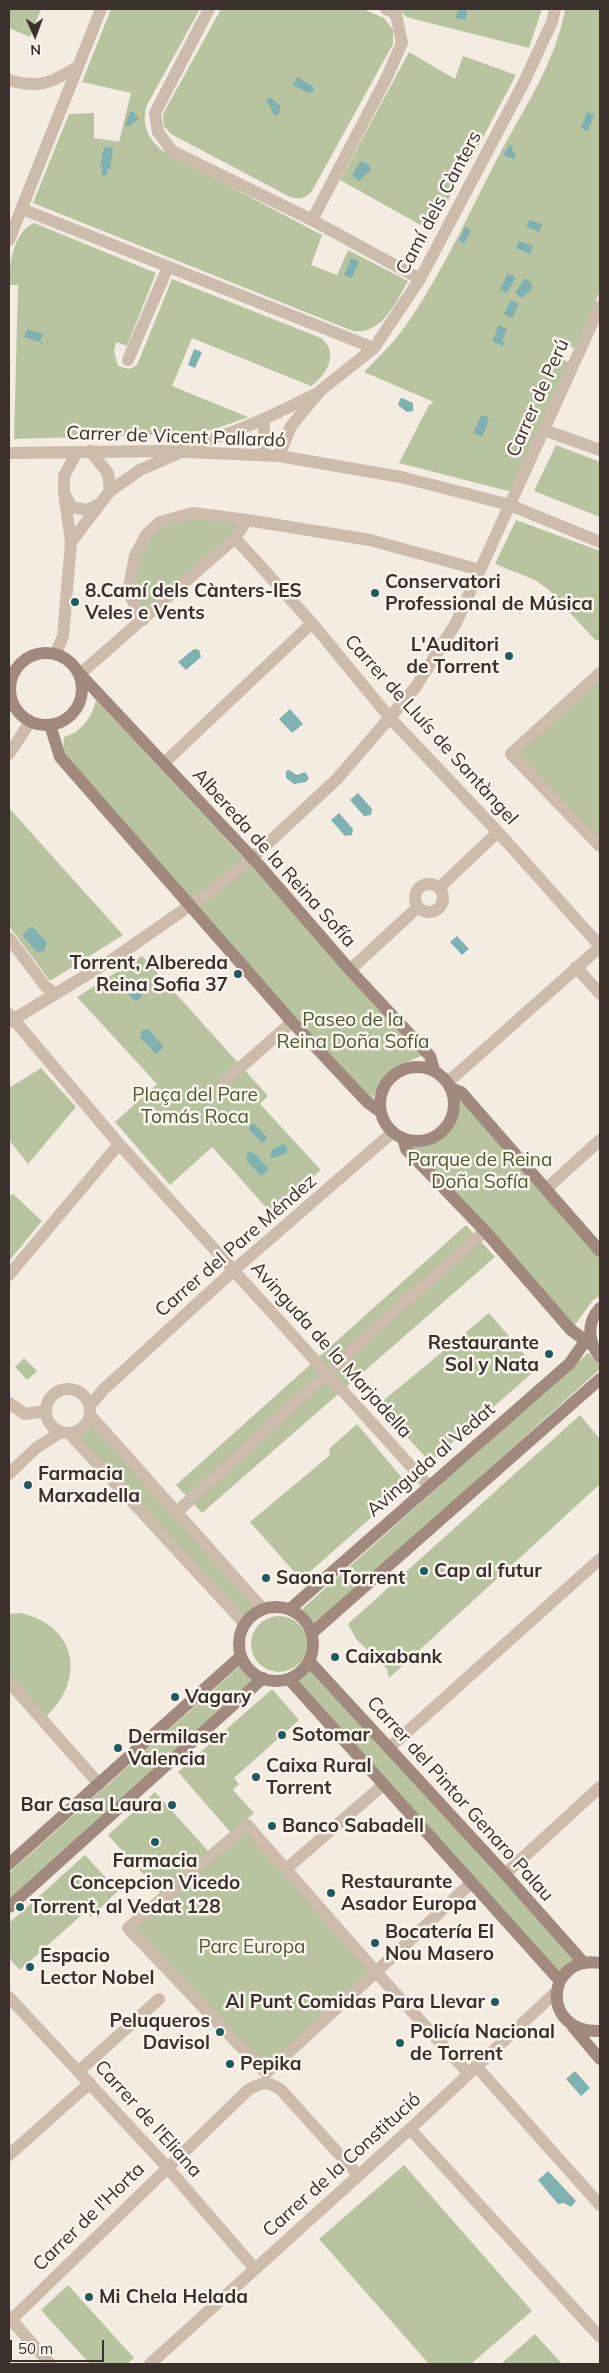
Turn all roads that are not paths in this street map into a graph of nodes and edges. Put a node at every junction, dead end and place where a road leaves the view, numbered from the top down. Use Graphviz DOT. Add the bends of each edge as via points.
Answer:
graph roads {
  1 [pos="102,9"];
  2 [pos="209,9"];
  3 [pos="386,9"];
  4 [pos="555,9"];
  5 [pos="78,67"];
  6 [pos="9,80"];
  7 [pos="22,209"];
  8 [pos="312,220"];
  9 [pos="9,240"];
  10 [pos="168,267"];
  11 [pos="420,280"];
  12 [pos="600,306"];
  13 [pos="374,348"];
  14 [pos="128,360"];
  15 [pos="321,390"];
  16 [pos="264,420"];
  17 [pos="544,430"];
  18 [pos="600,450"];
  19 [pos="84,451"];
  20 [pos="164,451"];
  21 [pos="181,452"];
  22 [pos="9,453"];
  23 [pos="264,454"];
  24 [pos="280,456"];
  25 [pos="110,491"];
  26 [pos="64,493"];
  27 [pos="99,504"];
  28 [pos="510,505"];
  29 [pos="247,520"];
  30 [pos="235,538"];
  31 [pos="71,542"];
  32 [pos="600,542"];
  33 [pos="480,570"];
  34 [pos="143,620"];
  35 [pos="312,623"];
  36 [pos="56,653"];
  37 [pos="600,673"];
  38 [pos="80,674"];
  39 [pos="390,718"];
  40 [pos="30,722"];
  41 [pos="50,725"];
  42 [pos="9,754"];
  43 [pos="164,763"];
  44 [pos="498,832"];
  45 [pos="600,846"];
  46 [pos="252,858"];
  47 [pos="439,888"];
  48 [pos="190,906"];
  49 [pos="418,907"];
  50 [pos="9,938"];
  51 [pos="600,946"];
  52 [pos="576,967"];
  53 [pos="350,970"];
  54 [pos="54,993"];
  55 [pos="600,994"];
  56 [pos="10,1019"];
  57 [pos="292,1022"];
  58 [pos="434,1070"];
  59 [pos="224,1082"];
  60 [pos="450,1085"];
  61 [pos="381,1112"];
  62 [pos="398,1135"];
  63 [pos="600,1140"];
  64 [pos="119,1144"];
  65 [pos="546,1189"];
  66 [pos="485,1231"];
  67 [pos="600,1251"];
  68 [pos="234,1270"];
  69 [pos="9,1275"];
  70 [pos="600,1308"];
  71 [pos="589,1340"];
  72 [pos="600,1357"];
  73 [pos="326,1374"];
  74 [pos="600,1379"];
  75 [pos="104,1389"];
  76 [pos="81,1393"];
  77 [pos="9,1403"];
  78 [pos="90,1410"];
  79 [pos="47,1416"];
  80 [pos="65,1433"];
  81 [pos="36,1448"];
  82 [pos="9,1474"];
  83 [pos="429,1486"];
  84 [pos="176,1513"];
  85 [pos="600,1559"];
  86 [pos="262,1608"];
  87 [pos="290,1609"];
  88 [pos="244,1623"];
  89 [pos="312,1633"];
  90 [pos="240,1657"];
  91 [pos="309,1661"];
  92 [pos="263,1678"];
  93 [pos="289,1679"];
  94 [pos="9,1682"];
  95 [pos="389,1748"];
  96 [pos="99,1784"];
  97 [pos="383,1785"];
  98 [pos="600,1787"];
  99 [pos="9,1864"];
  100 [pos="286,1869"];
  101 [pos="505,1874"];
  102 [pos="471,1884"];
  103 [pos="9,1907"];
  104 [pos="583,1962"];
  105 [pos="600,1963"];
  106 [pos="376,1972"];
  107 [pos="558,1986"];
  108 [pos="9,1997"];
  109 [pos="159,1999"];
  110 [pos="571,2025"];
  111 [pos="600,2031"];
  112 [pos="600,2059"];
  113 [pos="472,2070"];
  114 [pos="78,2071"];
  115 [pos="90,2083"];
  116 [pos="410,2129"];
  117 [pos="9,2155"];
  118 [pos="167,2167"];
  119 [pos="358,2175"];
  120 [pos="600,2205"];
  121 [pos="256,2269"];
  122 [pos="10,2319"];
  123 [pos="599,2332"];
  124 [pos="50,2364"];
  125 [pos="150,2364"];
  1 -- 5 [label="street"];
  2 -- 8 [label="street" via="155,113 158,132 172,151"];
  3 -- 8 [label="street" via="396,14 402,42"];
  4 -- 11 [label="street, Camí dels Cànters" via="524,82"];
  5 -- 6 [label="street" via="37,86"];
  5 -- 7 [label="street"];
  7 -- 9 [label="street"];
  7 -- 10 [label="street"];
  8 -- 11 [label="street"];
  10 -- 13 [label="street"];
  10 -- 14 [label="street"];
  11 -- 13 [label="street, Camí dels Cànters"];
  12 -- 17 [label="street, Carrer de Perú"];
  13 -- 15 [label="street, Camí dels Cànters"];
  15 -- 16 [label="street, Camí dels Cànters"];
  15 -- 24 [label="street, Camí dels Cànters" via="291,426"];
  16 -- 20 [label="street, Camí dels Cànters" via="214,440"];
  16 -- 23 [label="street"];
  17 -- 18 [label="street"];
  17 -- 28 [label="street, Carrer de Perú"];
  19 -- 20 [label="street, Carrer de Vicent Pallardó"];
  19 -- 22 [label="street, Carrer de Vicent Pallardó"];
  19 -- 25 [label="street" via="108,473"];
  19 -- 26 [label="street" via="64,476"];
  20 -- 21 [label="street, Carrer de Vicent Pallardó"];
  21 -- 23 [label="street, Carrer de Vicent Pallardó"];
  21 -- 25 [label="street" via="140,470"];
  23 -- 24 [label="street, Carrer de Vicent Pallardó"];
  24 -- 28 [label="street, Carrer de Vicent Pallardó" via="401,477"];
  25 -- 27 [label="street"];
  26 -- 27 [label="street" via="72,507 87,510"];
  26 -- 31 [label="street"];
  27 -- 31 [label="street"];
  28 -- 32 [label="street, Carrer de Vicent Pallardó"];
  28 -- 33 [label="street, Carrer de Perú"];
  29 -- 30 [label="street"];
  29 -- 33 [label="street" via="370,540"];
  29 -- 34 [label="street" via="193,512 160,522 146,535 136,556 128,592"];
  30 -- 34 [label="street"];
  30 -- 35 [label="street, Carrer de Lluís de Santàngel"];
  31 -- 36 [label="street" via="63,636"];
  33 -- 39 [label="street, Carrer de Perú" via="456,623 415,688"];
  34 -- 38 [label="street"];
  35 -- 39 [label="street, Carrer de Lluís de Santàngel"];
  35 -- 43 [label="street"];
  36 -- 38 [label="street" via="73,664"];
  36 -- 40 [label="street" via="35,654 19,665 12,676 11,700 17,711"];
  37 -- 45 [label="street" via="511,754"];
  38 -- 41 [label="street" via="83,687 76,710 67,719"];
  38 -- 43 [label="street, Albereda de la Reina Sofía"];
  39 -- 44 [label="street, Carrer de Lluís de Santàngel"];
  39 -- 46 [label="street, Carrer de Perú" via="336,779"];
  40 -- 41 [label="street"];
  40 -- 42 [label="street"];
  41 -- 48 [label="street" via="60,757"];
  43 -- 46 [label="street, Albereda de la Reina Sofía"];
  44 -- 47 [label="street"];
  44 -- 51 [label="street, Carrer de Lluís de Santàngel"];
  46 -- 48 [label="street, Carrer de Perú"];
  46 -- 53 [label="street, Albereda de la Reina Sofía"];
  47 -- 49 [label="street" via="433,884 419,887 415,893"];
  47 -- 49 [label="street" via="443,894 438,908 425,911"];
  48 -- 54 [label="street, Carrer de Perú" via="113,959"];
  48 -- 57 [label="street"];
  49 -- 53 [label="street"];
  50 -- 54 [label="street"];
  51 -- 52 [label="street"];
  52 -- 55 [label="street"];
  52 -- 60 [label="street"];
  53 -- 58 [label="street, Albereda de la Reina Sofía" via="430,1056"];
  54 -- 56 [label="street, Carrer de Perú"];
  56 -- 64 [label="street, Avinguda de la Marjadella"];
  57 -- 59 [label="street"];
  57 -- 61 [label="street" via="367,1102"];
  58 -- 60 [label="street"];
  58 -- 61 [label="street" via="417,1066 404,1068 392,1075 380,1097"];
  60 -- 62 [label="street" via="455,1108 446,1128 426,1140"];
  60 -- 65 [label="street" via="461,1092"];
  61 -- 62 [label="street" via="385,1123"];
  62 -- 66 [label="street" via="406,1149"];
  62 -- 68 [label="street, Carrer del Pare Méndez"];
  63 -- 65 [label="street"];
  64 -- 68 [label="street, Avinguda de la Marjadella"];
  64 -- 69 [label="street"];
  65 -- 67 [label="street"];
  66 -- 71 [label="street" via="571,1330"];
  66 -- 73 [label="street"];
  68 -- 73 [label="street, Avinguda de la Marjadella"];
  68 -- 75 [label="street, Carrer del Pare Méndez"];
  70 -- 71 [label="street, Avinguda al Vedat" via="591,1323"];
  71 -- 72 [label="street"];
  71 -- 83 [label="street, Avinguda al Vedat" via="570,1363"];
  73 -- 83 [label="street, Avinguda de la Marjadella"];
  73 -- 84 [label="street"];
  74 -- 89 [label="street"];
  75 -- 76 [label="street"];
  75 -- 78 [label="street, Carrer del Pare Méndez"];
  76 -- 78 [label="street"];
  76 -- 79 [label="street" via="67,1388 59,1391 48,1402"];
  77 -- 79 [label="street" via="25,1414"];
  78 -- 80 [label="street" via="80,1430"];
  78 -- 84 [label="street"];
  79 -- 80 [label="street"];
  79 -- 81 [label="street"];
  80 -- 81 [label="street"];
  80 -- 88 [label="street"];
  81 -- 82 [label="street"];
  83 -- 87 [label="street, Avinguda al Vedat"];
  84 -- 86 [label="street"];
  85 -- 95 [label="street"];
  86 -- 87 [label="street" via="277,1606"];
  86 -- 88 [label="street"];
  87 -- 89 [label="street" via="306,1621"];
  88 -- 90 [label="street" via="238,1641"];
  89 -- 91 [label="street" via="313,1649"];
  90 -- 92 [label="street" via="247,1668"];
  90 -- 96 [label="street"];
  91 -- 93 [label="street"];
  91 -- 95 [label="street, Carrer del Pintor Genaro Palau"];
  92 -- 93 [label="street" via="272,1681"];
  92 -- 103 [label="street"];
  93 -- 97 [label="street"];
  94 -- 96 [label="street"];
  95 -- 101 [label="street, Carrer del Pintor Genaro Palau"];
  96 -- 99 [label="street"];
  97 -- 100 [label="street"];
  97 -- 102 [label="street"];
  98 -- 101 [label="street"];
  100 -- 106 [label="street"];
  100 -- 106 [label="street" via="247,1825 128,1928 266,2074"];
  101 -- 104 [label="street, Carrer del Pintor Genaro Palau"];
  102 -- 106 [label="street"];
  102 -- 107 [label="street"];
  104 -- 105 [label="street"];
  104 -- 107 [label="street" via="565,1973"];
  106 -- 113 [label="street"];
  107 -- 110 [label="street" via="557,2001 561,2013"];
  107 -- 113 [label="street, Carrer de la Constitució"];
  108 -- 114 [label="street, Carrer de l'Eliana"];
  109 -- 114 [label="street"];
  110 -- 111 [label="street" via="583,2031"];
  110 -- 112 [label="street"];
  113 -- 116 [label="street, Carrer de la Constitució"];
  113 -- 120 [label="street"];
  114 -- 115 [label="street, Carrer de l'Eliana"];
  115 -- 117 [label="street"];
  115 -- 118 [label="street, Carrer de l'Eliana"];
  116 -- 119 [label="street, Carrer de la Constitució"];
  116 -- 123 [label="street"];
  118 -- 119 [label="street, Carrer de l'Horta" via="248,2090 264,2082 281,2090"];
  118 -- 121 [label="street, Carrer de l'Eliana"];
  118 -- 122 [label="street, Carrer de l'Horta"];
  119 -- 121 [label="street, Carrer de la Constitució"];
  121 -- 125 [label="street, Carrer de la Constitució"];
  122 -- 124 [label="street"];
}
